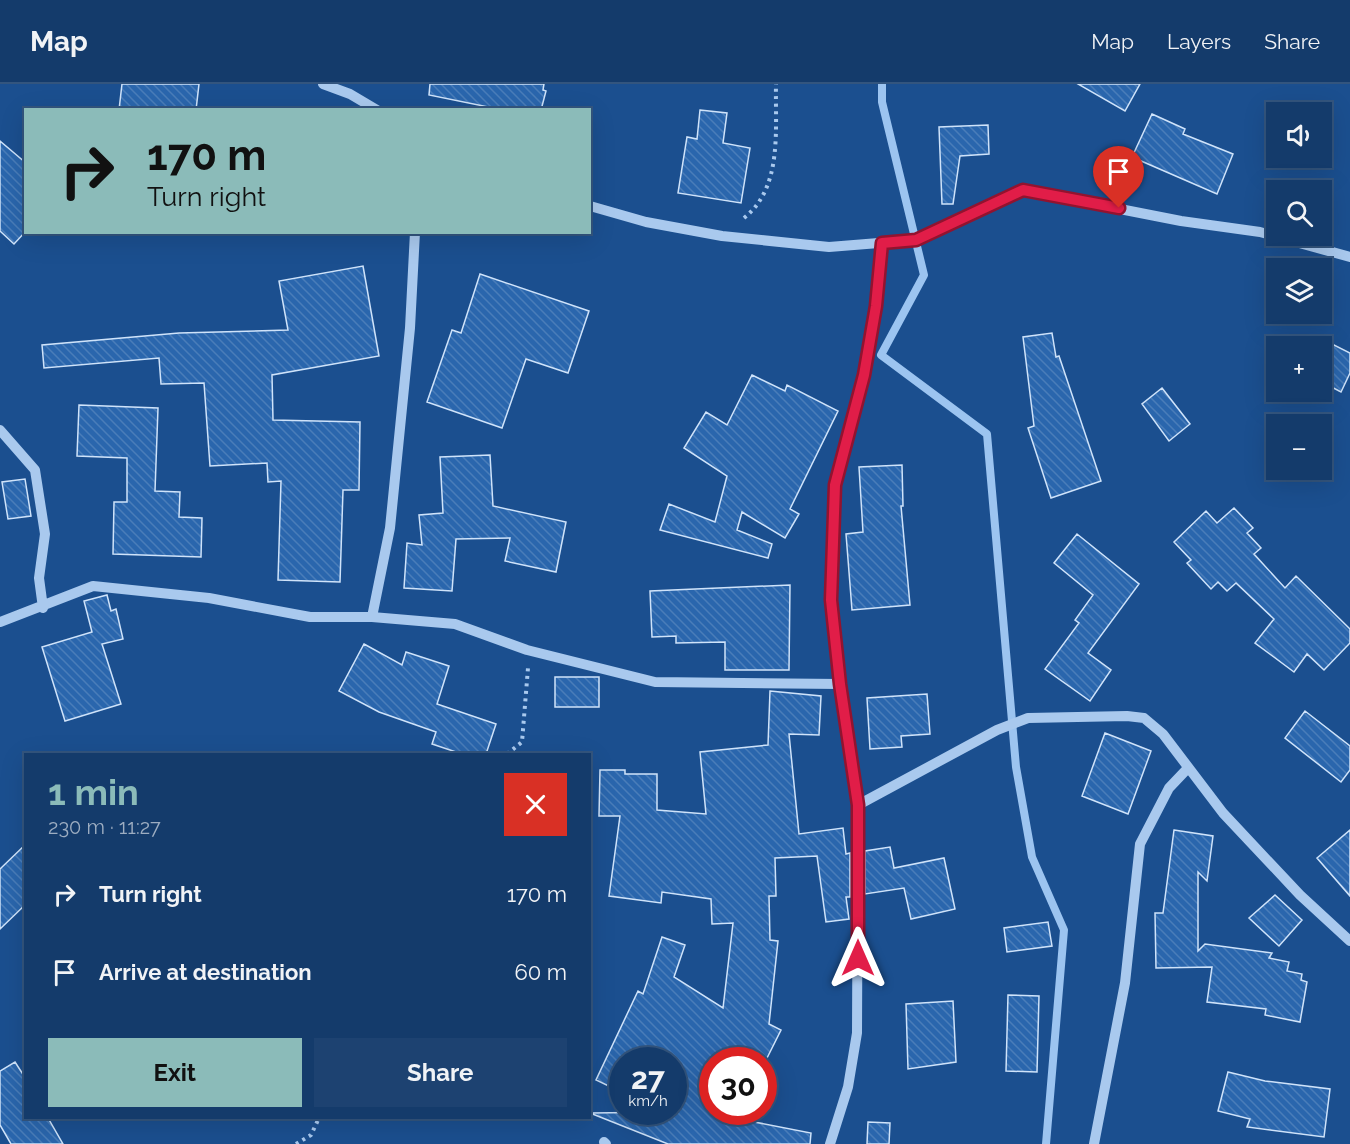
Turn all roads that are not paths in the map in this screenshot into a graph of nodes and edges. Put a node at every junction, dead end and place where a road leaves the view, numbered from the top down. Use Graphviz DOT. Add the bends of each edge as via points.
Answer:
graph roads {
  1 [pos="323,84"];
  2 [pos="374,108"];
  3 [pos="591,206"];
  4 [pos="415,234"];
  5 [pos="882,243"];
  6 [pos="1350,257"];
  7 [pos="0,430"];
  8 [pos="43,608"];
  9 [pos="372,617"];
  10 [pos="0,622"];
  11 [pos="840,684"];
  12 [pos="1188,768"];
  13 [pos="858,805"];
  14 [pos="1350,941"];
  15 [pos="830,1144"];
  16 [pos="1094,1144"];
  1 -- 2 [label="street"];
  3 -- 5 [label="street" via="646,222 722,236 829,247"];
  4 -- 9 [label="street" via="410,328 390,528"];
  5 -- 6 [label="street" via="916,240 1023,190 1260,232"];
  5 -- 11 [label="street" via="864,375 835,485 831,600"];
  7 -- 8 [label="street" via="35,470 45,534 39,578"];
  8 -- 9 [label="street" via="93,586 209,598 310,617"];
  8 -- 10 [label="street"];
  9 -- 11 [label="street" via="455,624 527,650 655,682"];
  11 -- 13 [label="street"];
  12 -- 13 [label="street" via="1163,734 1144,718 1028,718 997,730"];
  12 -- 14 [label="street" via="1223,813 1300,895"];
  12 -- 16 [label="street" via="1169,788 1140,844 1125,983"];
  13 -- 15 [label="street" via="857,1033 848,1087"];
}
